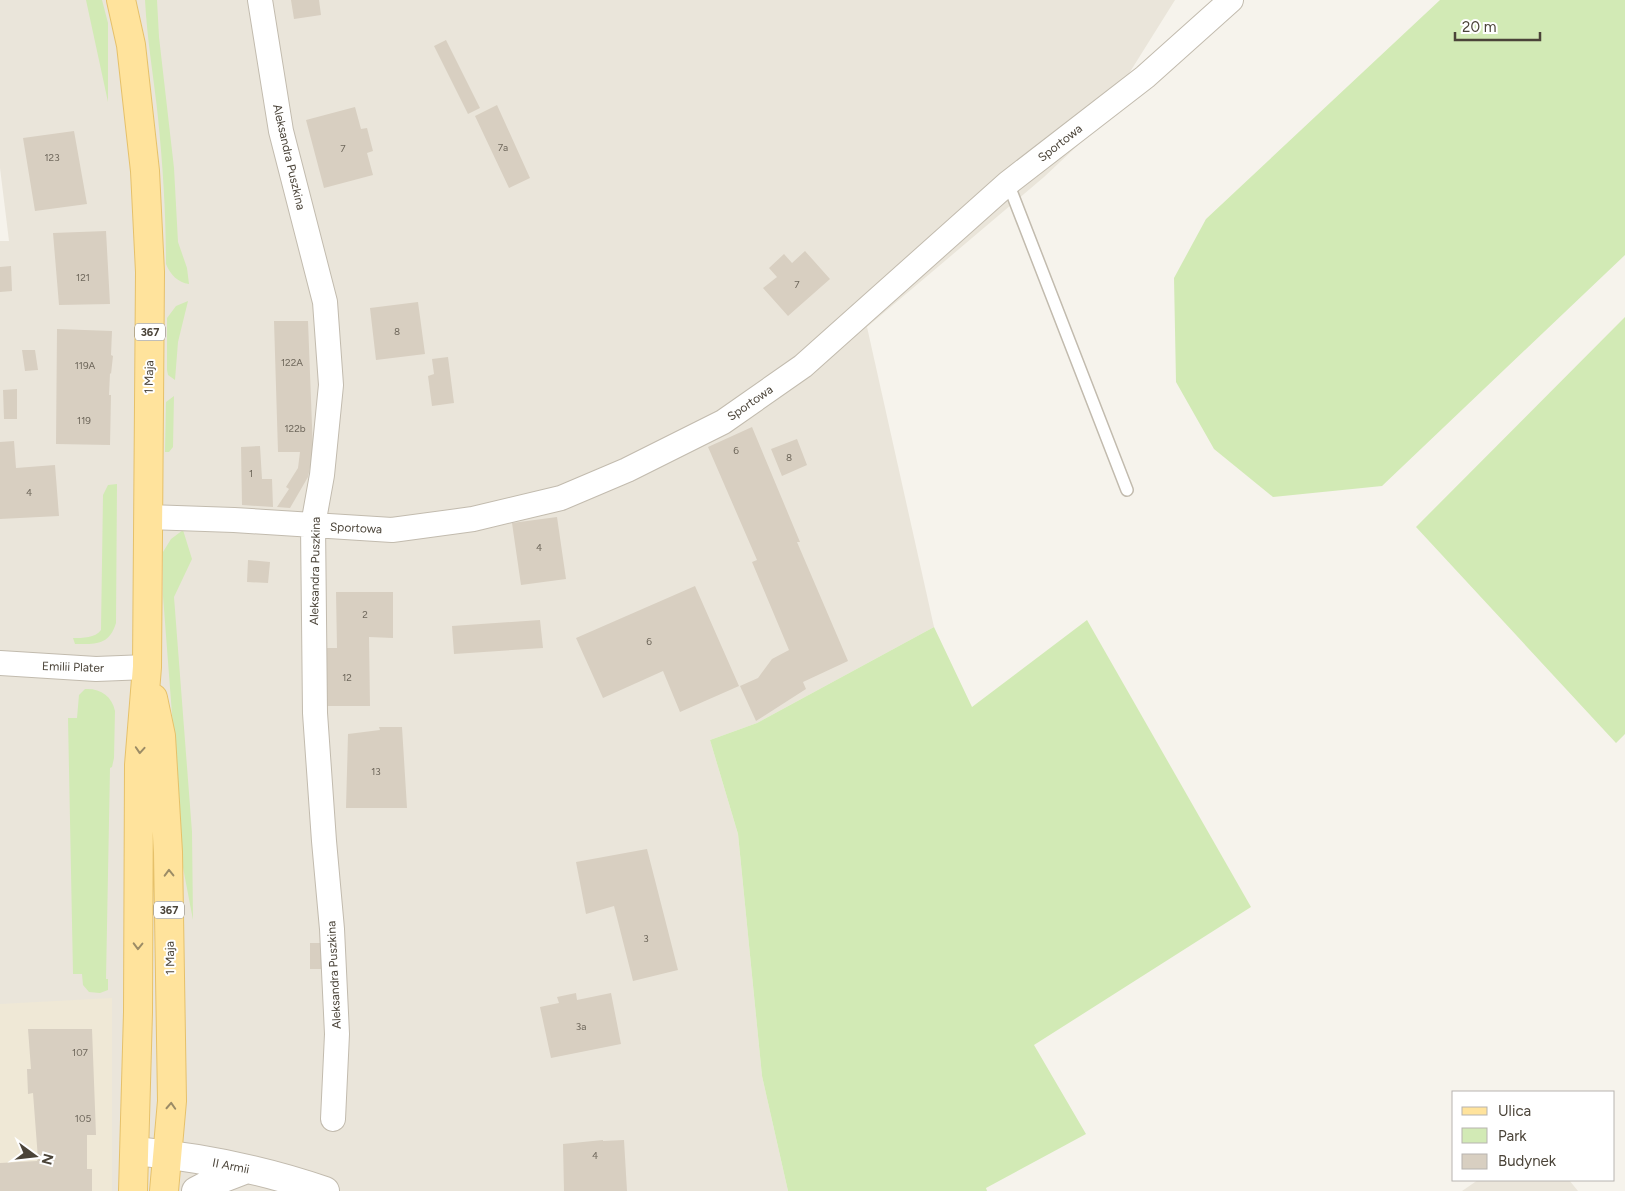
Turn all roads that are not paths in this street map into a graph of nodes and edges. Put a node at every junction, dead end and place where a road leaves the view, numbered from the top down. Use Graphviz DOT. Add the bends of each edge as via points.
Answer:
graph roads {
  1 [pos="121,0"];
  2 [pos="260,0"];
  3 [pos="1232,0"];
  4 [pos="1008,182"];
  5 [pos="1127,490"];
  6 [pos="148,517"];
  7 [pos="313,525"];
  8 [pos="0,663"];
  9 [pos="147,667"];
  10 [pos="333,1120"];
  11 [pos="135,1152"];
  12 [pos="168,1154"];
  13 [pos="247,1169"];
  14 [pos="134,1191"];
  15 [pos="164,1191"];
  16 [pos="196,1191"];
  17 [pos="325,1191"];
  1 -- 6 [label="main road, 1 Maja / 367" via="131,45 145,171 150,272"];
  2 -- 7 [label="street, Aleksandra Puszkina" via="281,131 325,302 331,385 322,475"];
  3 -- 4 [label="street, Sportowa" via="1145,77"];
  4 -- 5 [label="lane"];
  4 -- 7 [label="street, Sportowa" via="803,366 723,422 627,470 561,498 473,519 392,530"];
  6 -- 7 [label="street, Sportowa"];
  6 -- 9 [label="main road, 1 Maja / 367"];
  7 -- 10 [label="street, Aleksandra Puszkina" via="315,713 337,1034"];
  8 -- 9 [label="street, Emilii Plater" via="96,669"];
  9 -- 11 [label="main road, 1 Maja / 367, one-way" via="139,765"];
  12 -- 9 [label="main road, 1 Maja / 367, one-way" via="172,1101 168,852 161,736"];
  11 -- 12 [label="street, II Armii"];
  11 -- 14 [label="main road, 1 Maja / 367"];
  12 -- 13 [label="street, II Armii"];
  12 -- 15 [label="main road, 1 Maja / 367"];
  13 -- 16 [label="street"];
  13 -- 17 [label="street, II Armii"];
}
